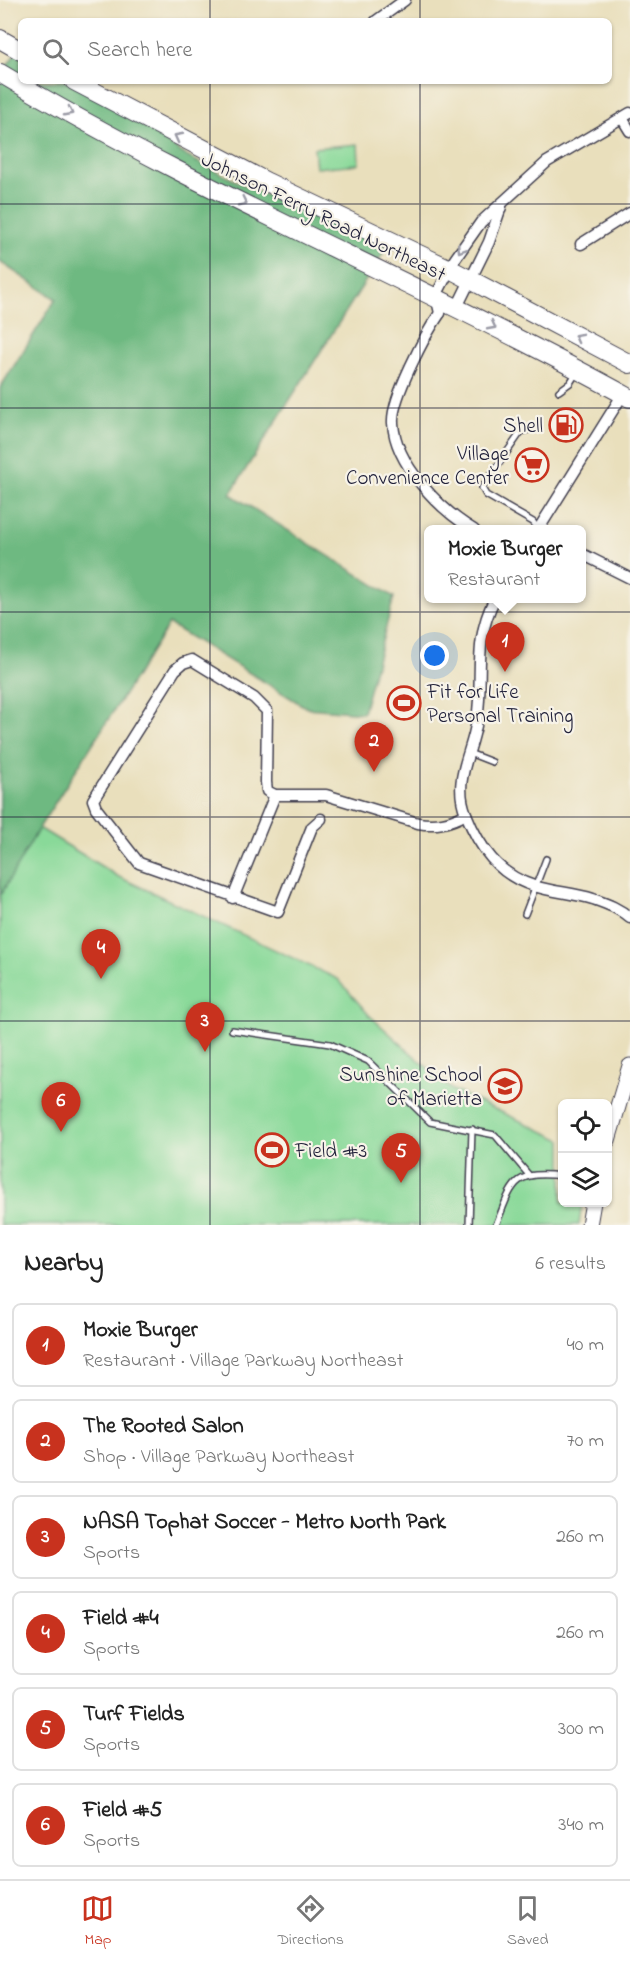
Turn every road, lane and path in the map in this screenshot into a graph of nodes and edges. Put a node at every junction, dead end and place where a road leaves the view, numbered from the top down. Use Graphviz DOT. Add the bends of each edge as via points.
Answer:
graph roads {
  1 [pos="405,0"];
  2 [pos="380,18"];
  3 [pos="0,39"];
  4 [pos="18,49"];
  5 [pos="0,73"];
  6 [pos="18,83"];
  7 [pos="20,84"];
  8 [pos="80,84"];
  9 [pos="626,115"];
  10 [pos="630,131"];
  11 [pos="501,206"];
  12 [pos="630,213"];
  13 [pos="581,244"];
  14 [pos="450,269"];
  15 [pos="471,280"];
  16 [pos="438,305"];
  17 [pos="458,307"];
  18 [pos="630,364"];
  19 [pos="578,371"];
  20 [pos="559,391"];
  21 [pos="627,396"];
  22 [pos="535,428"];
  23 [pos="467,525"];
  24 [pos="535,525"];
  25 [pos="541,525"];
  26 [pos="586,556"];
  27 [pos="630,578"];
  28 [pos="493,603"];
  29 [pos="467,752"];
  30 [pos="492,762"];
  31 [pos="274,795"];
  32 [pos="466,814"];
  33 [pos="321,819"];
  34 [pos="546,859"];
  35 [pos="535,886"];
  36 [pos="233,898"];
  37 [pos="625,908"];
  38 [pos="525,914"];
  39 [pos="630,918"];
  40 [pos="232,1030"];
  41 [pos="630,1066"];
  42 [pos="612,1127"];
  43 [pos="472,1129"];
  44 [pos="528,1174"];
  45 [pos="558,1176"];
  46 [pos="592,1207"];
  47 [pos="469,1225"];
  48 [pos="496,1225"];
  49 [pos="589,1225"];
  1 -- 2 [label="street"];
  3 -- 4 [label="main road"];
  5 -- 6 [label="main road, Johnson Ferry Road Northeast, one-way"];
  7 -- 16 [label="main road, Johnson Ferry Road Northeast, one-way"];
  14 -- 8 [label="main road, Johnson Ferry Road Northeast, one-way" via="267,182"];
  9 -- 10 [label="street"];
  9 -- 11 [label="street" via="547,162"];
  11 -- 14 [label="street, one-way" via="470,235"];
  11 -- 15 [label="street"];
  12 -- 13 [label="street"];
  14 -- 15 [label="main road, Johnson Ferry Road Northeast"];
  14 -- 16 [label="street"];
  15 -- 17 [label="street"];
  18 -- 15 [label="main road, Johnson Ferry Road Northeast, one-way"];
  16 -- 17 [label="main road, Johnson Ferry Road Northeast"];
  16 -- 23 [label="street" via="398,395 393,422 395,438 412,472 442,508"];
  17 -- 19 [label="main road, Johnson Ferry Road Northeast, one-way"];
  19 -- 20 [label="lane"];
  19 -- 21 [label="main road, Johnson Ferry Road Northeast"];
  21 -- 25 [label="street" via="575,463"];
  22 -- 24 [label="lane" via="521,432 482,488 486,495"];
  26 -- 27 [label="street"];
  28 -- 29 [label="street" via="478,653 477,722"];
  29 -- 30 [label="lane"];
  29 -- 32 [label="street" via="460,794"];
  31 -- 32 [label="street" via="326,795 424,824 451,822"];
  31 -- 36 [label="street"];
  31 -- 36 [label="street" via="267,791 266,782 267,711 255,698 192,660 175,670 93,800 139,863"];
  32 -- 35 [label="street" via="492,860 510,875"];
  33 -- 36 [label="street" via="312,826 278,912"];
  34 -- 35 [label="lane"];
  35 -- 37 [label="street"];
  35 -- 38 [label="lane"];
  37 -- 39 [label="street"];
  40 -- 43 [label="lane" via="330,1044 369,1061 430,1122"];
  41 -- 42 [label="street"];
  43 -- 44 [label="lane" via="495,1135"];
  43 -- 47 [label="lane"];
  44 -- 45 [label="lane"];
  44 -- 48 [label="lane" via="512,1189"];
  46 -- 49 [label="street"];
}
